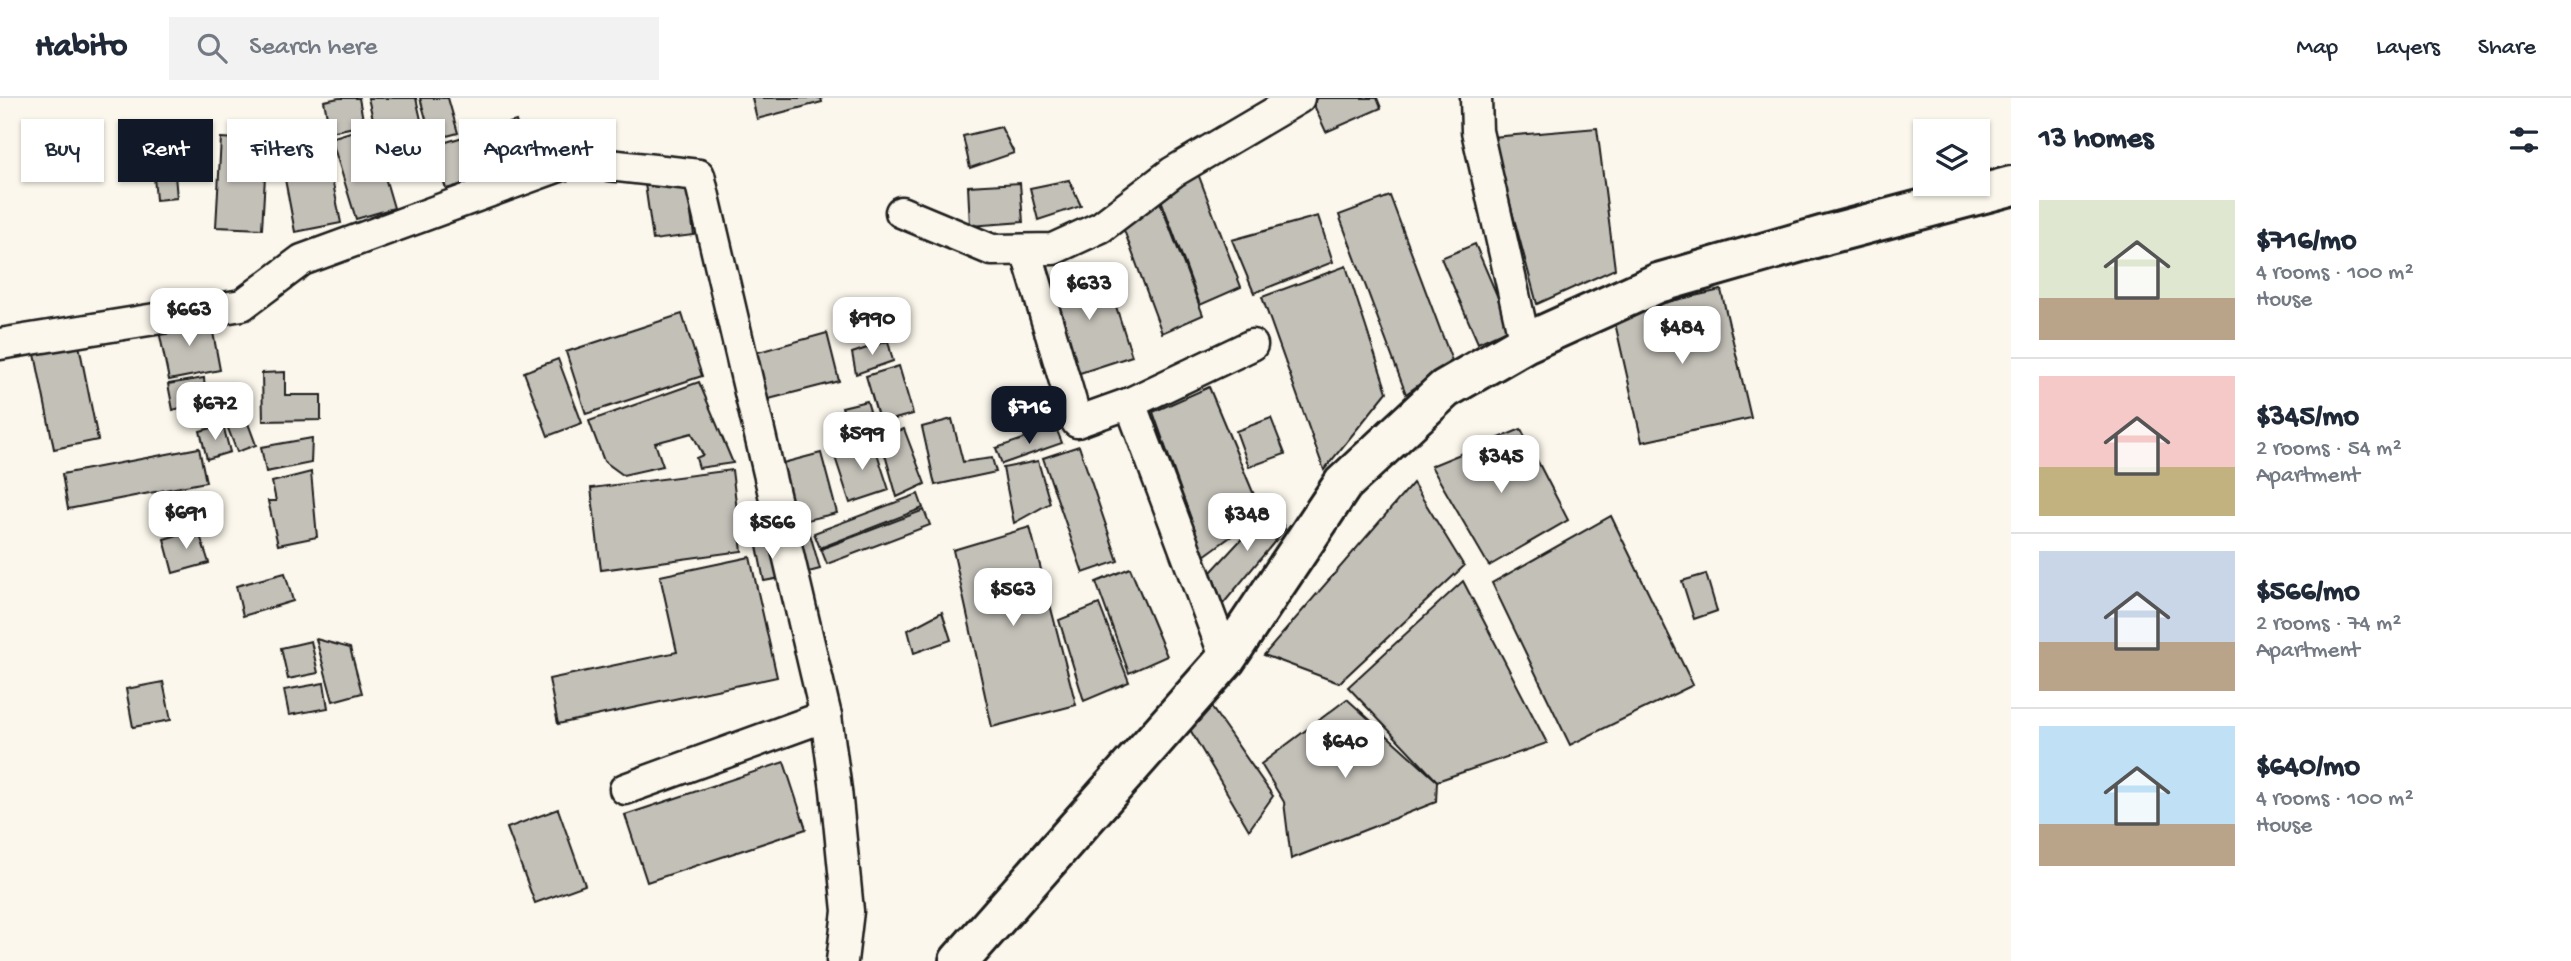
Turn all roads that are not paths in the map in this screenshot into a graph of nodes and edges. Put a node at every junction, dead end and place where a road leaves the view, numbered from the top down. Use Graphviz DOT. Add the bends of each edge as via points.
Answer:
graph roads {
  1 [pos="1299,98"];
  2 [pos="1476,98"];
  3 [pos="2011,186"];
  4 [pos="901,212"];
  5 [pos="1026,250"];
  6 [pos="1525,343"];
  7 [pos="0,344"];
  8 [pos="1252,345"];
  9 [pos="1130,403"];
  10 [pos="1226,659"];
  11 [pos="826,716"];
  12 [pos="625,789"];
  13 [pos="842,961"];
  14 [pos="959,961"];
  1 -- 5 [label="street" via="1173,172 1101,227 1053,249"];
  2 -- 6 [label="street" via="1477,131"];
  3 -- 6 [label="street" via="1658,283"];
  4 -- 5 [label="street" via="992,250"];
  5 -- 9 [label="street" via="1077,422"];
  6 -- 10 [label="street" via="1446,389 1343,484"];
  7 -- 11 [label="street" via="242,305 302,260 573,161 699,175"];
  8 -- 9 [label="street"];
  9 -- 10 [label="street"];
  10 -- 14 [label="street"];
  11 -- 12 [label="street"];
  11 -- 13 [label="street" via="848,911"];
}
